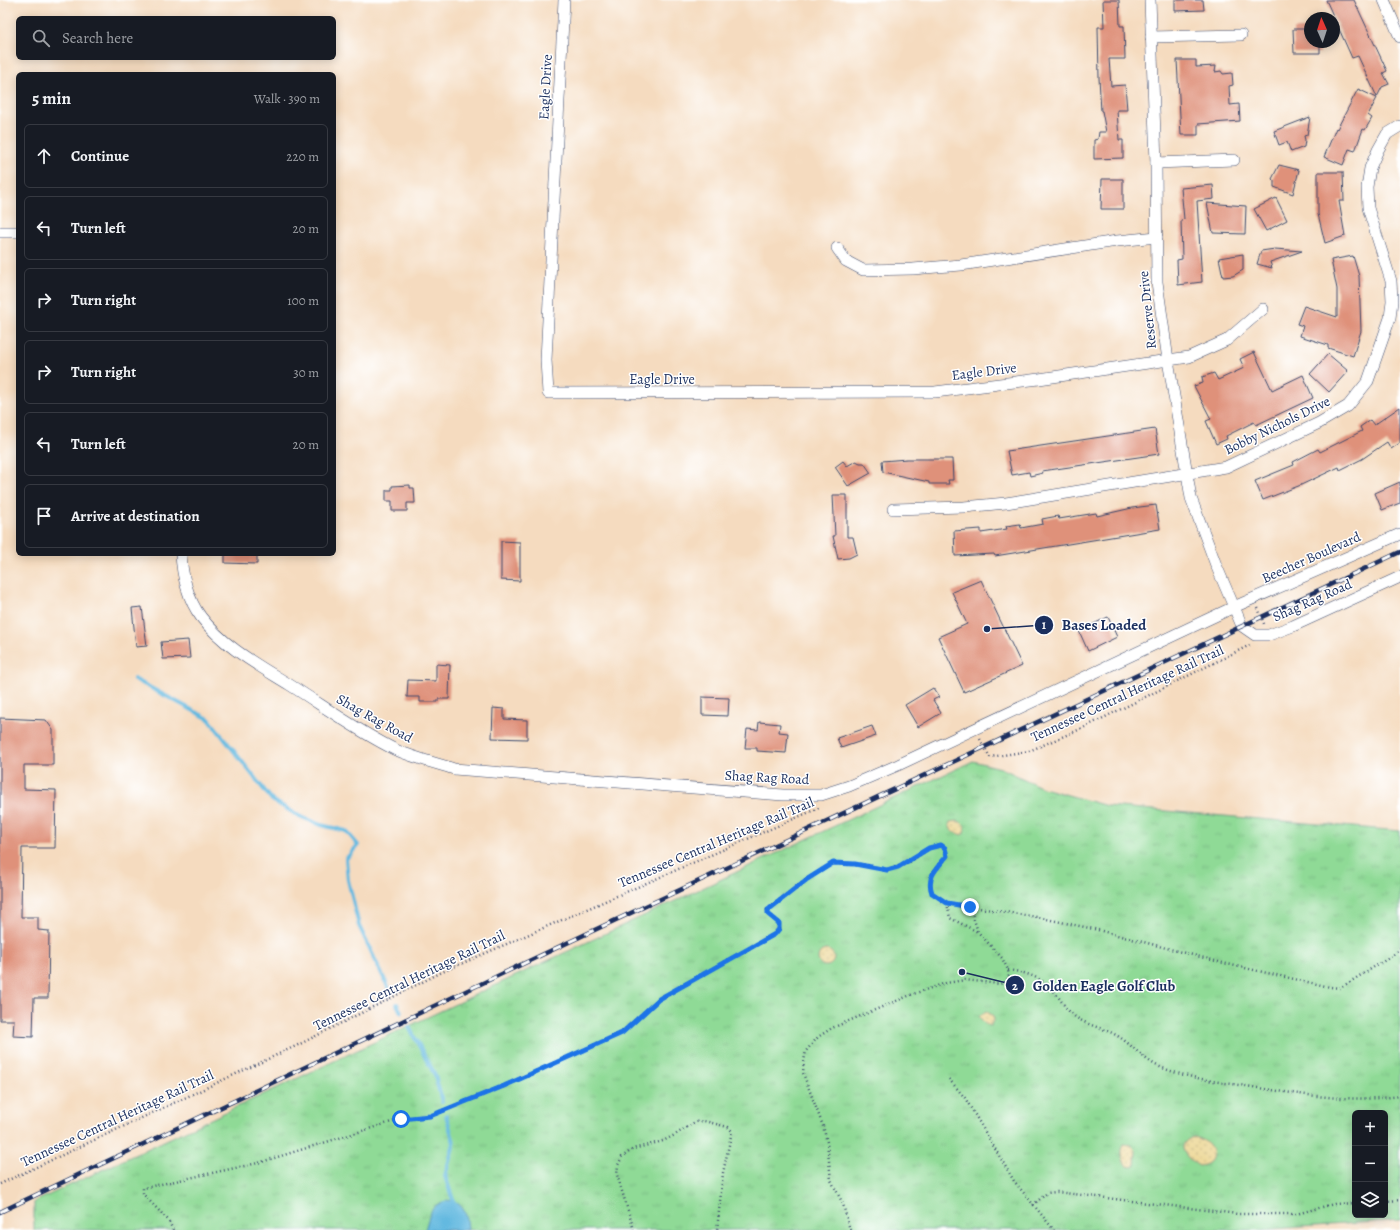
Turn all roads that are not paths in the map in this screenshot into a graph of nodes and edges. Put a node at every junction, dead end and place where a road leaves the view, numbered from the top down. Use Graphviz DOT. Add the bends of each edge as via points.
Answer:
graph roads {
  1 [pos="564,0"];
  2 [pos="1150,0"];
  3 [pos="1384,0"];
  4 [pos="1241,35"];
  5 [pos="1151,37"];
  6 [pos="1400,38"];
  7 [pos="1400,126"];
  8 [pos="1234,160"];
  9 [pos="1156,163"];
  10 [pos="0,232"];
  11 [pos="16,232"];
  12 [pos="1157,237"];
  13 [pos="837,248"];
  14 [pos="1263,310"];
  15 [pos="1168,360"];
  16 [pos="1185,473"];
  17 [pos="893,509"];
  18 [pos="1400,534"];
  19 [pos="182,556"];
  20 [pos="1400,577"];
  21 [pos="1234,607"];
  1 -- 15 [label="street, Eagle Drive" via="546,360 548,393 935,392"];
  2 -- 5 [label="street, Reserve Drive"];
  3 -- 6 [label="street"];
  4 -- 5 [label="street"];
  5 -- 9 [label="street, Reserve Drive"];
  7 -- 16 [label="street, Bobby Nichols Drive" via="1387,134 1378,150 1370,168 1367,187 1368,208 1391,281 1392,301 1390,318 1368,381 1348,406 1319,422 1226,467"];
  8 -- 9 [label="street"];
  9 -- 12 [label="street, Reserve Drive"];
  10 -- 11 [label="street"];
  12 -- 13 [label="street" via="961,265 913,269 863,270 846,261"];
  12 -- 15 [label="street, Reserve Drive" via="1157,282"];
  14 -- 15 [label="street" via="1227,340 1189,357"];
  15 -- 16 [label="street, Reserve Drive"];
  16 -- 17 [label="street, Bobby Nichols Drive" via="1006,502 964,507"];
  16 -- 21 [label="street, Reserve Drive" via="1191,498"];
  18 -- 21 [label="street, Beecher Boulevard"];
  19 -- 21 [label="street, Shag Rag Road" via="187,591 200,616 216,635 247,659 397,750 454,769 783,795 821,795 849,786"];
  20 -- 21 [label="street, Shag Rag Road" via="1269,635 1255,635 1242,626"];
}
